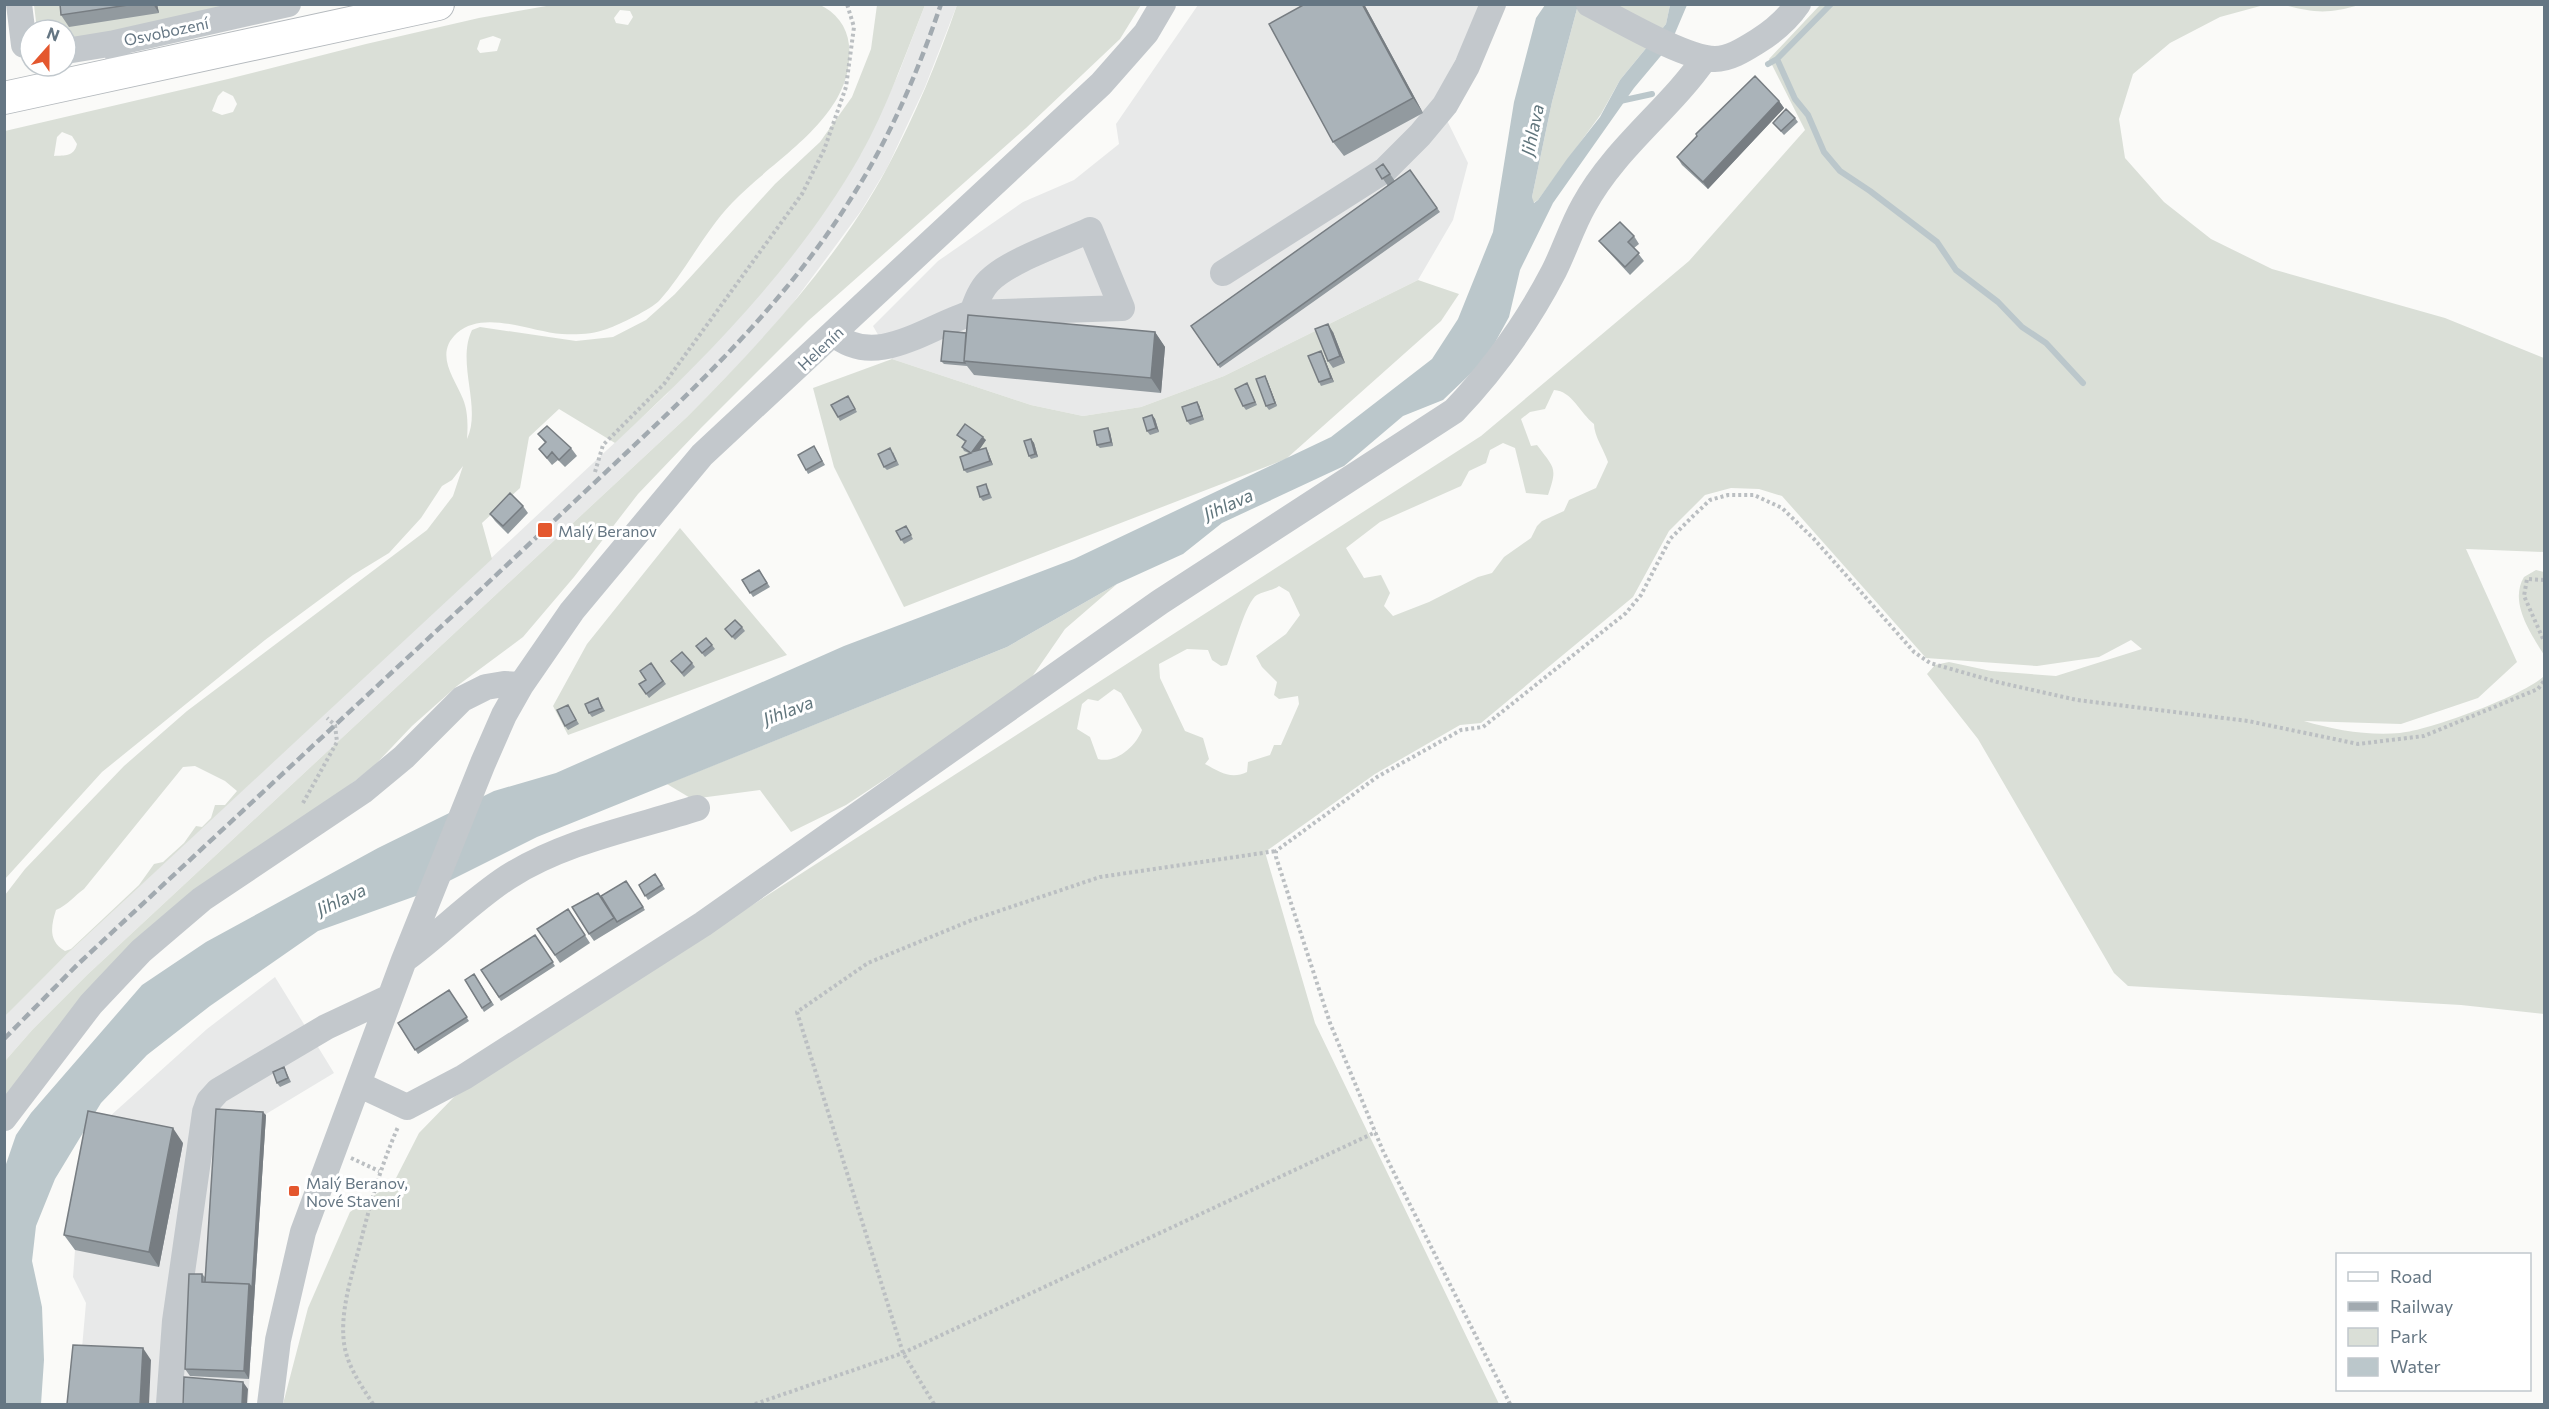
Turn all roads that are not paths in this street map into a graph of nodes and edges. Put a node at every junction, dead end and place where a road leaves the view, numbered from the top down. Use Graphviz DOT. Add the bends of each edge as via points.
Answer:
graph roads {
  1 [pos="288,4"];
  2 [pos="438,4"];
  3 [pos="1163,4"];
  4 [pos="1493,4"];
  5 [pos="1589,4"];
  6 [pos="1798,4"];
  7 [pos="78,52"];
  8 [pos="118,57"];
  9 [pos="1705,58"];
  10 [pos="4,98"];
  11 [pos="1223,273"];
  12 [pos="972,314"];
  13 [pos="834,334"];
  14 [pos="521,685"];
  15 [pos="697,808"];
  16 [pos="404,960"];
  17 [pos="390,997"];
  18 [pos="360,1085"];
  19 [pos="4,1118"];
  20 [pos="169,1404"];
  21 [pos="270,1404"];
  1 -- 8 [label="street, Osvobození"];
  2 -- 8 [label="main road"];
  3 -- 13 [label="street, Helenín" via="1146,33 1101,84"];
  4 -- 11 [label="street" via="1467,66 1444,105 1385,170"];
  5 -- 9 [label="street"];
  6 -- 9 [label="street" via="1772,32 1749,47 1731,56"];
  7 -- 8 [label="street, Osvobození"];
  8 -- 10 [label="main road"];
  9 -- 18 [label="street" via="1686,86 1642,130 1584,204 1554,271 1512,342 1454,411 1160,602 703,924 464,1077 407,1107"];
  12 -- 12 [label="street" via="1041,311 1122,308 1090,230 990,280"];
  12 -- 13 [label="street" via="949,320 896,345 871,350 843,342"];
  13 -- 14 [label="street, Helenín" via="702,455 572,611"];
  14 -- 16 [label="street, Helenín" via="483,763"];
  14 -- 19 [label="street" via="486,687 462,699 404,757 363,791 194,907 141,951 91,1004"];
  15 -- 16 [label="street" via="577,844 532,864 508,877"];
  16 -- 17 [label="street, Helenín"];
  17 -- 18 [label="street, Helenín"];
  17 -- 20 [label="street" via="274,1056 218,1091 209,1101 175,1321"];
  18 -- 21 [label="street, Helenín" via="303,1232 278,1340"];
}
